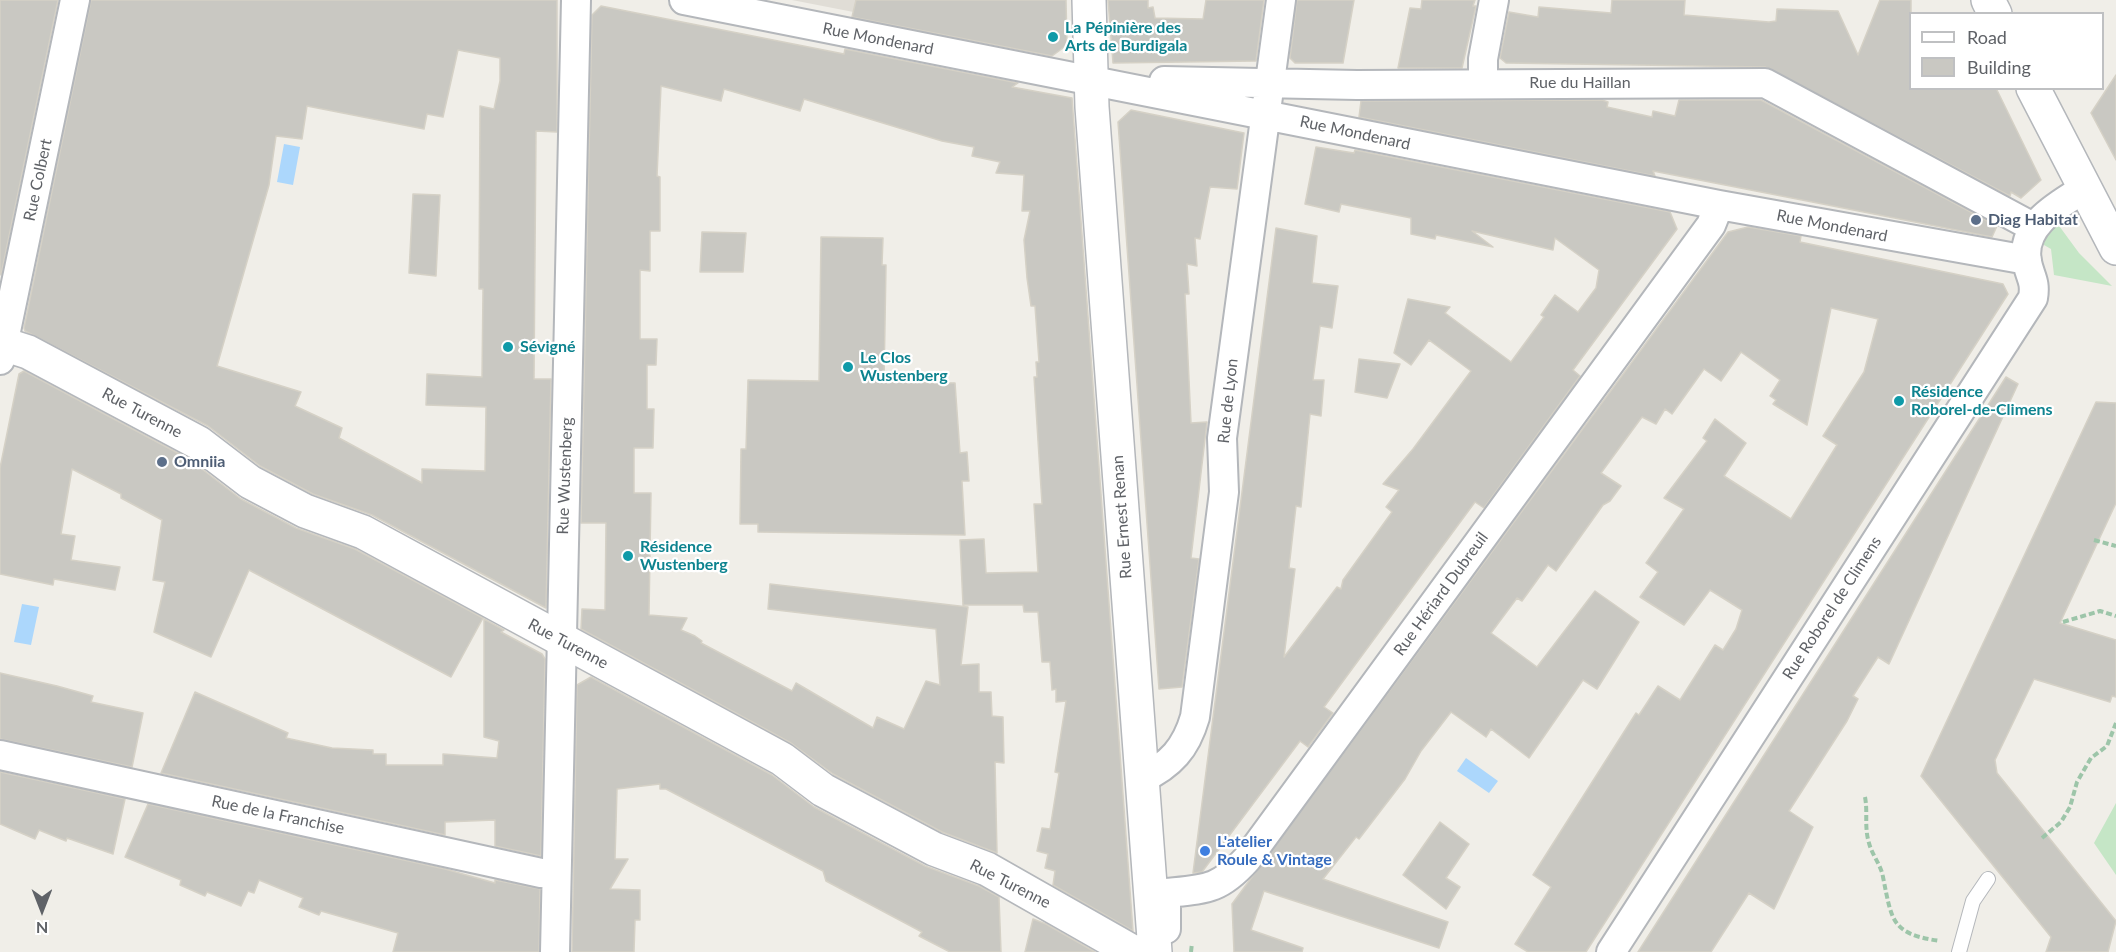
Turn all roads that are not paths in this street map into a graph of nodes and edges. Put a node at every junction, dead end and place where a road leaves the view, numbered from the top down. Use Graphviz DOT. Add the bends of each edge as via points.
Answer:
graph roads {
  1 [pos="75,0"];
  2 [pos="576,0"];
  3 [pos="684,0"];
  4 [pos="1089,0"];
  5 [pos="1281,0"];
  6 [pos="1494,0"];
  7 [pos="1090,81"];
  8 [pos="1483,84"];
  9 [pos="1270,85"];
  10 [pos="2034,90"];
  11 [pos="1265,115"];
  12 [pos="2084,189"];
  13 [pos="1719,205"];
  14 [pos="2033,227"];
  15 [pos="2114,242"];
  16 [pos="2027,260"];
  17 [pos="1,349"];
  18 [pos="561,640"];
  19 [pos="0,754"];
  20 [pos="1141,779"];
  21 [pos="556,874"];
  22 [pos="1988,879"];
  23 [pos="1158,893"];
  24 [pos="1959,948"];
  25 [pos="555,952"];
  26 [pos="1133,952"];
  27 [pos="1155,952"];
  28 [pos="1167,952"];
  29 [pos="1611,952"];
  1 -- 17 [label="street, Rue Colbert"];
  2 -- 18 [label="street, Rue Wustenberg"];
  3 -- 7 [label="street, Rue Mondenard"];
  4 -- 7 [label="street, Rue Ernest Renan"];
  5 -- 9 [label="street, Rue de Lyon"];
  6 -- 8 [label="street" via="1483,59"];
  7 -- 9 [label="street, Rue du Haillan"];
  7 -- 11 [label="street, Rue Mondenard"];
  7 -- 20 [label="street, Rue Ernest Renan"];
  8 -- 9 [label="street, Rue du Haillan"];
  8 -- 14 [label="street, Rue du Haillan" via="1765,83"];
  9 -- 11 [label="street, Rue de Lyon"];
  10 -- 12 [label="street"];
  11 -- 13 [label="street, Rue Mondenard"];
  11 -- 20 [label="street, Rue de Lyon" via="1222,438 1224,492 1196,717 1179,753"];
  12 -- 14 [label="street"];
  12 -- 15 [label="street"];
  13 -- 16 [label="street, Rue Mondenard"];
  13 -- 23 [label="street, Rue Hériard Dubreuil" via="1712,225 1247,859 1223,883"];
  14 -- 16 [label="street"];
  16 -- 29 [label="street, Rue Roborel de Climens" via="2035,284 2033,298"];
  17 -- 18 [label="street, Rue Turenne" via="28,352 199,443 250,482 304,511 363,532"];
  18 -- 21 [label="street, Rue Wustenberg"];
  18 -- 26 [label="street, Rue Turenne" via="782,759 823,790 934,849 987,869"];
  19 -- 21 [label="street, Rue de la Franchise"];
  20 -- 23 [label="street, Rue Ernest Renan"];
  21 -- 25 [label="street, Rue Wustenberg"];
  22 -- 24 [label="lane" via="1973,901"];
  23 -- 27 [label="street, Rue Ernest Renan"];
  23 -- 28 [label="street"];
}
